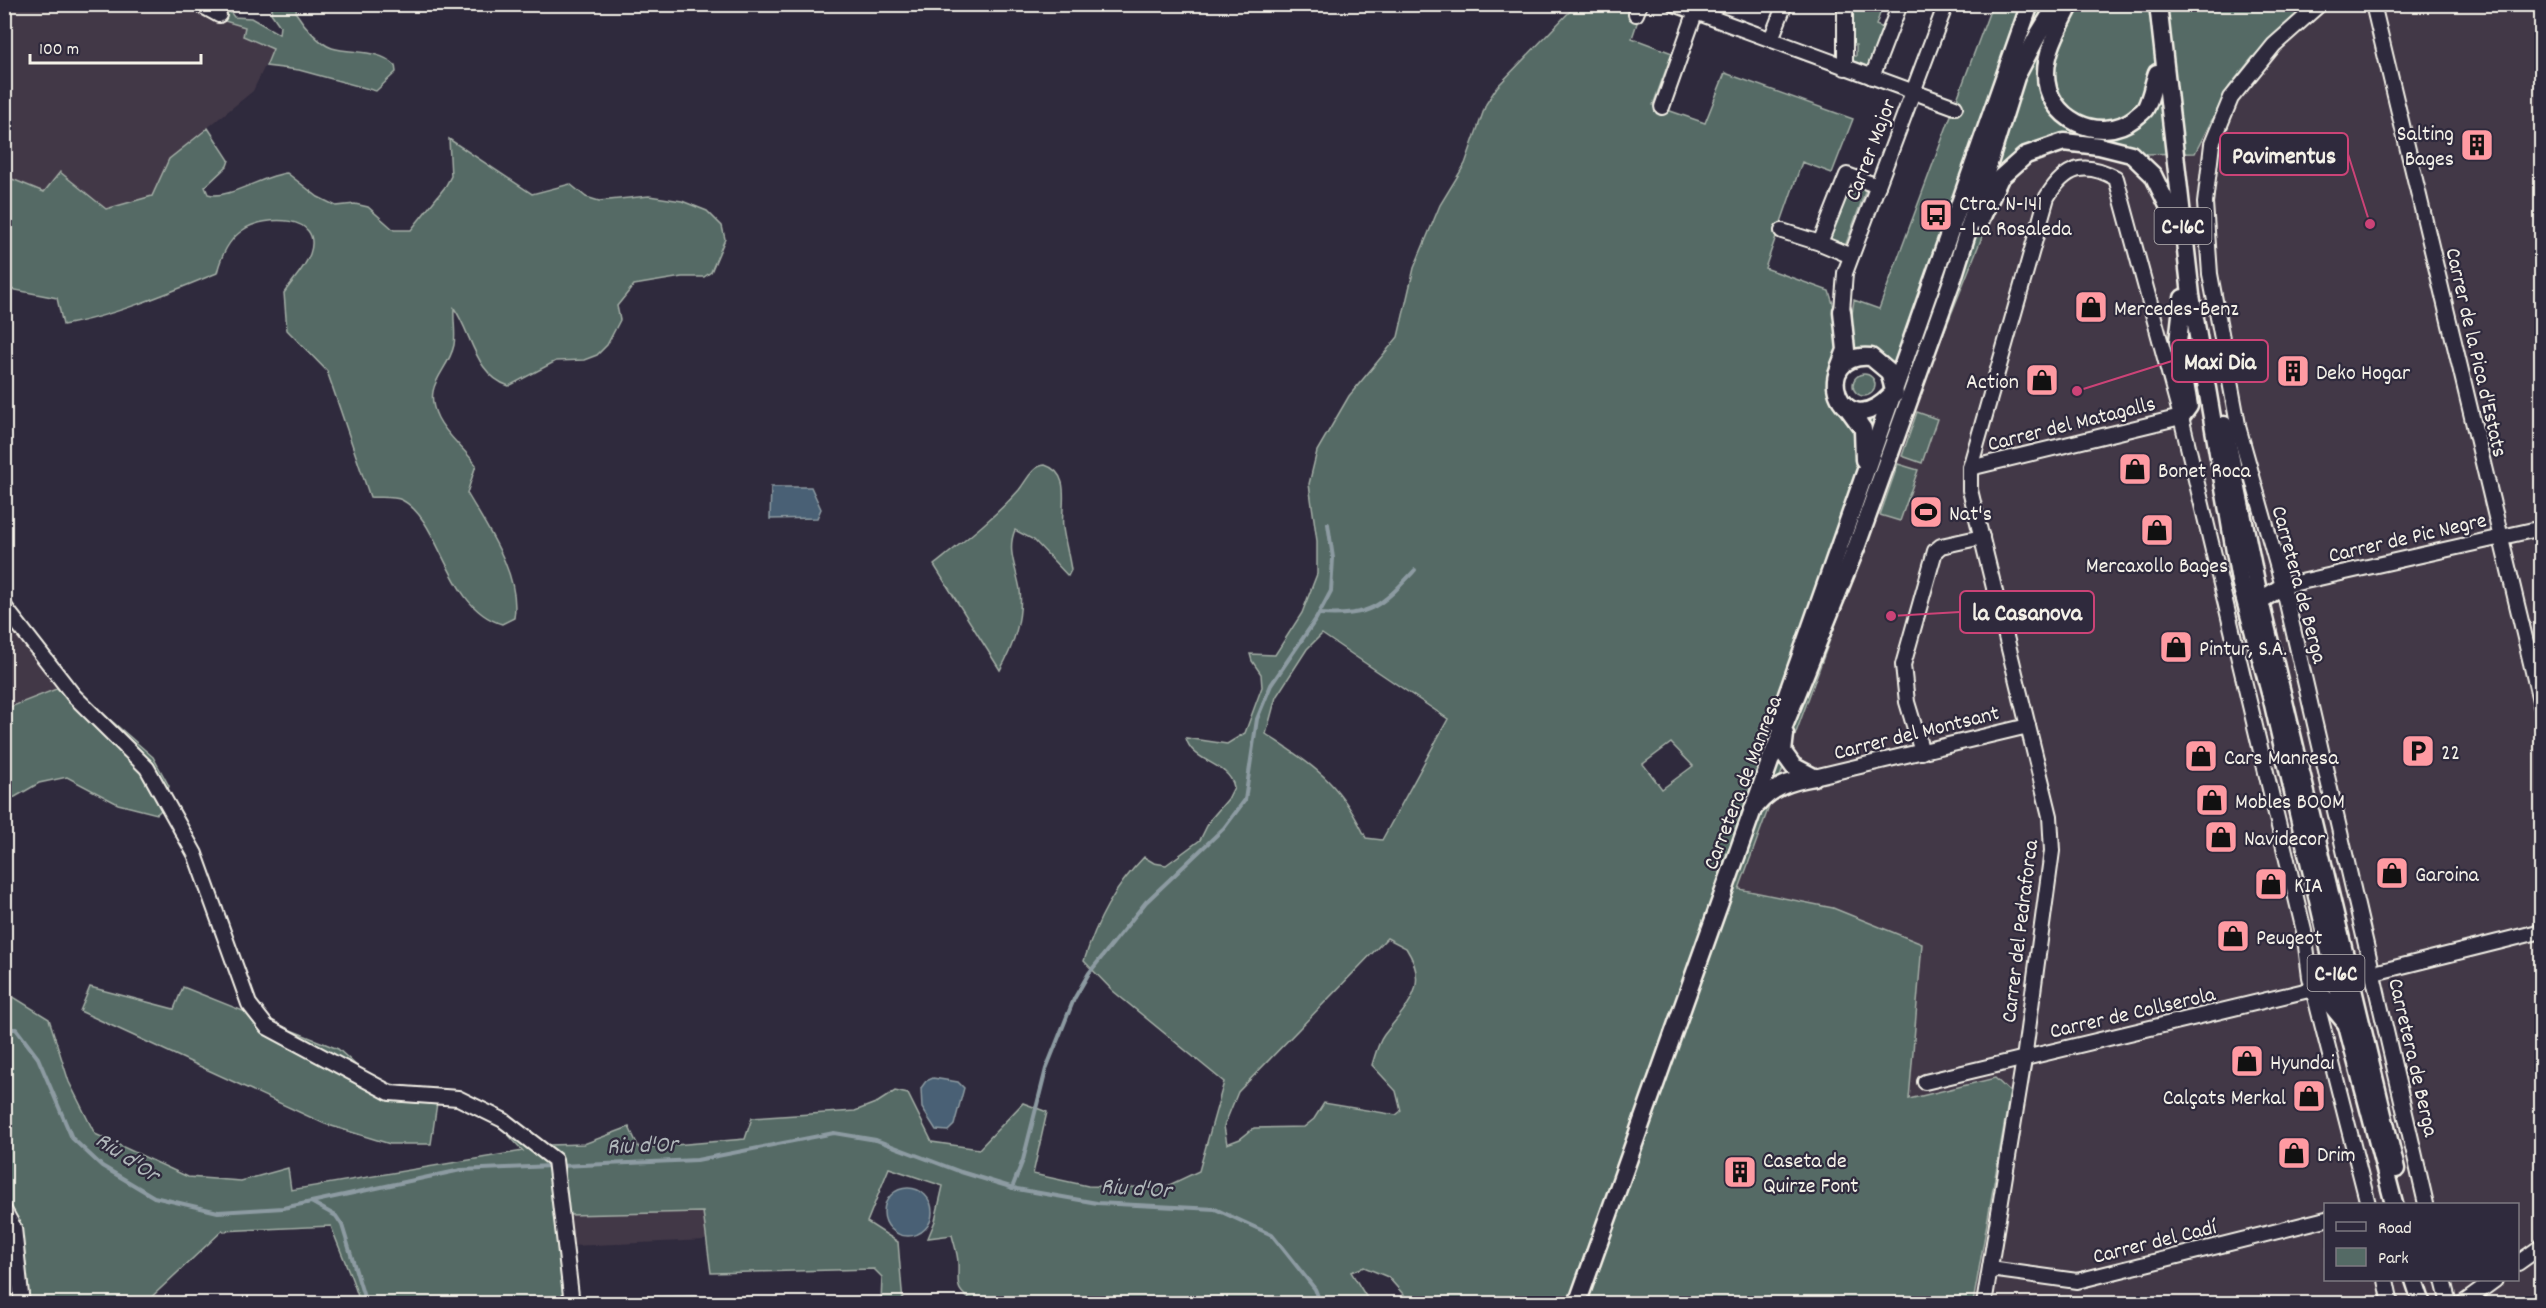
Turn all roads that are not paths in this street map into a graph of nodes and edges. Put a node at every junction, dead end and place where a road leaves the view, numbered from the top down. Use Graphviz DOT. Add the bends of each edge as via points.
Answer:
graph roads {
  1 [pos="199,4"];
  2 [pos="1674,4"];
  3 [pos="1785,4"];
  4 [pos="1845,4"];
  5 [pos="1900,4"];
  6 [pos="1946,4"];
  7 [pos="2030,4"];
  8 [pos="2046,4"];
  9 [pos="2057,4"];
  10 [pos="2071,4"];
  11 [pos="2150,4"];
  12 [pos="2158,4"];
  13 [pos="2168,4"];
  14 [pos="2320,4"];
  15 [pos="2373,4"];
  16 [pos="1703,9"];
  17 [pos="219,15"];
  18 [pos="1771,39"];
  19 [pos="2015,49"];
  20 [pos="1845,68"];
  21 [pos="2157,73"];
  22 [pos="1872,77"];
  23 [pos="1913,93"];
  24 [pos="1662,107"];
  25 [pos="1955,107"];
  26 [pos="1878,186"];
  27 [pos="2174,218"];
  28 [pos="1782,231"];
  29 [pos="1820,243"];
  30 [pos="1851,256"];
  31 [pos="1953,278"];
  32 [pos="1926,296"];
  33 [pos="2183,298"];
  34 [pos="1842,311"];
  35 [pos="1874,359"];
  36 [pos="1838,372"];
  37 [pos="1895,392"];
  38 [pos="1847,407"];
  39 [pos="2181,417"];
  40 [pos="2217,446"];
  41 [pos="1970,468"];
  42 [pos="1862,481"];
  43 [pos="1868,514"];
  44 [pos="2541,528"];
  45 [pos="2247,533"];
  46 [pos="1982,537"];
  47 [pos="2500,537"];
  48 [pos="2283,586"];
  49 [pos="2260,601"];
  50 [pos="4,606"];
  51 [pos="2272,700"];
  52 [pos="2541,709"];
  53 [pos="1786,726"];
  54 [pos="2028,726"];
  55 [pos="1922,752"];
  56 [pos="1772,756"];
  57 [pos="1814,777"];
  58 [pos="1752,811"];
  59 [pos="2331,898"];
  60 [pos="2323,924"];
  61 [pos="2541,931"];
  62 [pos="2374,973"];
  63 [pos="2316,984"];
  64 [pos="2340,988"];
  65 [pos="2327,1000"];
  66 [pos="2346,1022"];
  67 [pos="2024,1059"];
  68 [pos="1925,1082"];
  69 [pos="2387,1131"];
  70 [pos="2368,1203"];
  71 [pos="2394,1203"];
  72 [pos="2405,1203"];
  73 [pos="2427,1203"];
  74 [pos="4,1210"];
  75 [pos="2324,1219"];
  76 [pos="2541,1246"];
  77 [pos="2519,1262"];
  78 [pos="1990,1269"];
  79 [pos="2386,1281"];
  80 [pos="2413,1281"];
  81 [pos="2413,1281"];
  82 [pos="2423,1281"];
  83 [pos="2444,1281"];
  84 [pos="2494,1281"];
  85 [pos="22,1304"];
  86 [pos="572,1304"];
  87 [pos="1577,1304"];
  88 [pos="1984,1304"];
  89 [pos="2391,1304"];
  90 [pos="2416,1304"];
  91 [pos="2422,1304"];
  92 [pos="2429,1304"];
  93 [pos="2449,1304"];
  94 [pos="2462,1304"];
  1 -- 17 [label="street"];
  2 -- 16 [label="street"];
  3 -- 18 [label="street"];
  4 -- 20 [label="street"];
  5 -- 22 [label="street"];
  6 -- 23 [label="street, Carrer Major"];
  7 -- 19 [label="main road"];
  8 -- 19 [label="main road"];
  9 -- 31 [label="main road" via="2016,77"];
  10 -- 21 [label="main road" via="2047,56 2047,93 2060,111 2075,123 2103,131 2125,126 2145,110"];
  11 -- 21 [label="main road"];
  12 -- 40 [label="main road, C-16C" via="2191,295"];
  13 -- 45 [label="main road, C-16C" via="2201,295"];
  14 -- 48 [label="street, Carretera de Berga" via="2274,45 2231,98 2212,144 2205,203 2210,274 2237,419"];
  15 -- 47 [label="street, Carrer de la Pica d'Estats"];
  16 -- 18 [label="street"];
  16 -- 24 [label="street"];
  18 -- 20 [label="street"];
  19 -- 32 [label="main road"];
  20 -- 22 [label="street"];
  21 -- 27 [label="main road"];
  22 -- 23 [label="street"];
  23 -- 25 [label="street"];
  23 -- 26 [label="street, Carrer Major"];
  26 -- 29 [label="street" via="1847,175"];
  26 -- 30 [label="street, Carrer Major"];
  27 -- 31 [label="main road" via="2152,175 2131,154 2064,142 2026,155 2000,178"];
  27 -- 33 [label="main road"];
  28 -- 29 [label="street"];
  29 -- 30 [label="street"];
  30 -- 34 [label="street, Carrer Major" via="1845,273"];
  31 -- 37 [label="main road" via="1925,331 1906,382"];
  31 -- 43 [label="main road, Carretera de Manresa"];
  32 -- 35 [label="main road" via="1901,346"];
  32 -- 37 [label="main road"];
  33 -- 39 [label="main road" via="2178,342 2189,406"];
  33 -- 40 [label="main road" via="2201,395"];
  34 -- 35 [label="main road"];
  34 -- 36 [label="main road" via="1846,351"];
  35 -- 36 [label="main road" via="1854,357"];
  35 -- 37 [label="main road" via="1889,372"];
  36 -- 38 [label="main road" via="1836,392"];
  37 -- 38 [label="main road" via="1875,410 1859,412"];
  37 -- 42 [label="main road"];
  37 -- 43 [label="main road" via="1895,412"];
  38 -- 42 [label="main road" via="1863,429 1866,449"];
  39 -- 41 [label="street, Carrer del Matagalls"];
  39 -- 41 [label="street, Carrer del Pedraforca" via="2116,178 2097,168 2074,170 2057,180 2047,197"];
  39 -- 63 [label="street"];
  40 -- 51 [label="main road, C-16C" via="2240,580"];
  41 -- 46 [label="street, Carrer del Pedraforca" via="1970,490"];
  42 -- 56 [label="main road" via="1785,697"];
  43 -- 53 [label="main road, Carretera de Manresa"];
  44 -- 47 [label="street, Carrer de Pic Negre"];
  45 -- 48 [label="main road" via="2267,580"];
  45 -- 49 [label="main road, C-16C"];
  46 -- 54 [label="street, Carrer del Pedraforca"];
  46 -- 55 [label="street" via="1941,546 1935,551 1903,664 1907,702"];
  47 -- 48 [label="street, Carrer de Pic Negre"];
  47 -- 52 [label="street, Carrer de la Pica d'Estats"];
  48 -- 49 [label="main road"];
  48 -- 62 [label="street, Carretera de Berga"];
  49 -- 51 [label="main road" via="2254,608 2270,672"];
  49 -- 59 [label="main road, C-16C"];
  50 -- 86 [label="street" via="74,696 147,768 195,854 249,1004 267,1027 390,1093 458,1098 503,1120 556,1166"];
  51 -- 60 [label="main road, C-16C"];
  53 -- 56 [label="main road, Carretera de Manresa"];
  53 -- 57 [label="main road" via="1783,752 1793,766"];
  54 -- 55 [label="street, Carrer del Montsant"];
  54 -- 67 [label="street, Carrer del Pedraforca" via="2050,816 2052,851"];
  55 -- 57 [label="street, Carrer del Montsant"];
  56 -- 58 [label="main road, Carretera de Manresa"];
  57 -- 58 [label="main road" via="1776,788"];
  58 -- 87 [label="main road, Carretera de Manresa"];
  59 -- 64 [label="main road" via="2331,920 2346,981"];
  59 -- 69 [label="main road, C-16C"];
  60 -- 63 [label="main road" via="2326,959"];
  60 -- 64 [label="main road, C-16C"];
  61 -- 62 [label="street"];
  62 -- 73 [label="street, Carretera de Berga"];
  63 -- 64 [label="main road" via="2331,982"];
  63 -- 65 [label="main road"];
  63 -- 67 [label="street, Carrer de Collserola"];
  63 -- 70 [label="street"];
  64 -- 65 [label="main road"];
  64 -- 66 [label="main road, C-16C"];
  64 -- 69 [label="main road" via="2348,995 2375,1107"];
  65 -- 66 [label="main road"];
  66 -- 71 [label="main road, C-16C"];
  67 -- 68 [label="street, Carrer de Collserola"];
  67 -- 78 [label="street, Carrer del Pedraforca"];
  69 -- 72 [label="main road, C-16C"];
  74 -- 85 [label="street" via="14,1228"];
  75 -- 78 [label="street, Carrer del Cadí" via="2077,1281"];
  76 -- 77 [label="street"];
  78 -- 88 [label="street, Carrer del Pedraforca"];
  79 -- 89 [label="street"];
  80 -- 90 [label="main road"];
  81 -- 91 [label="main road"];
  82 -- 92 [label="main road"];
  83 -- 93 [label="street"];
  84 -- 94 [label="street"];
}
